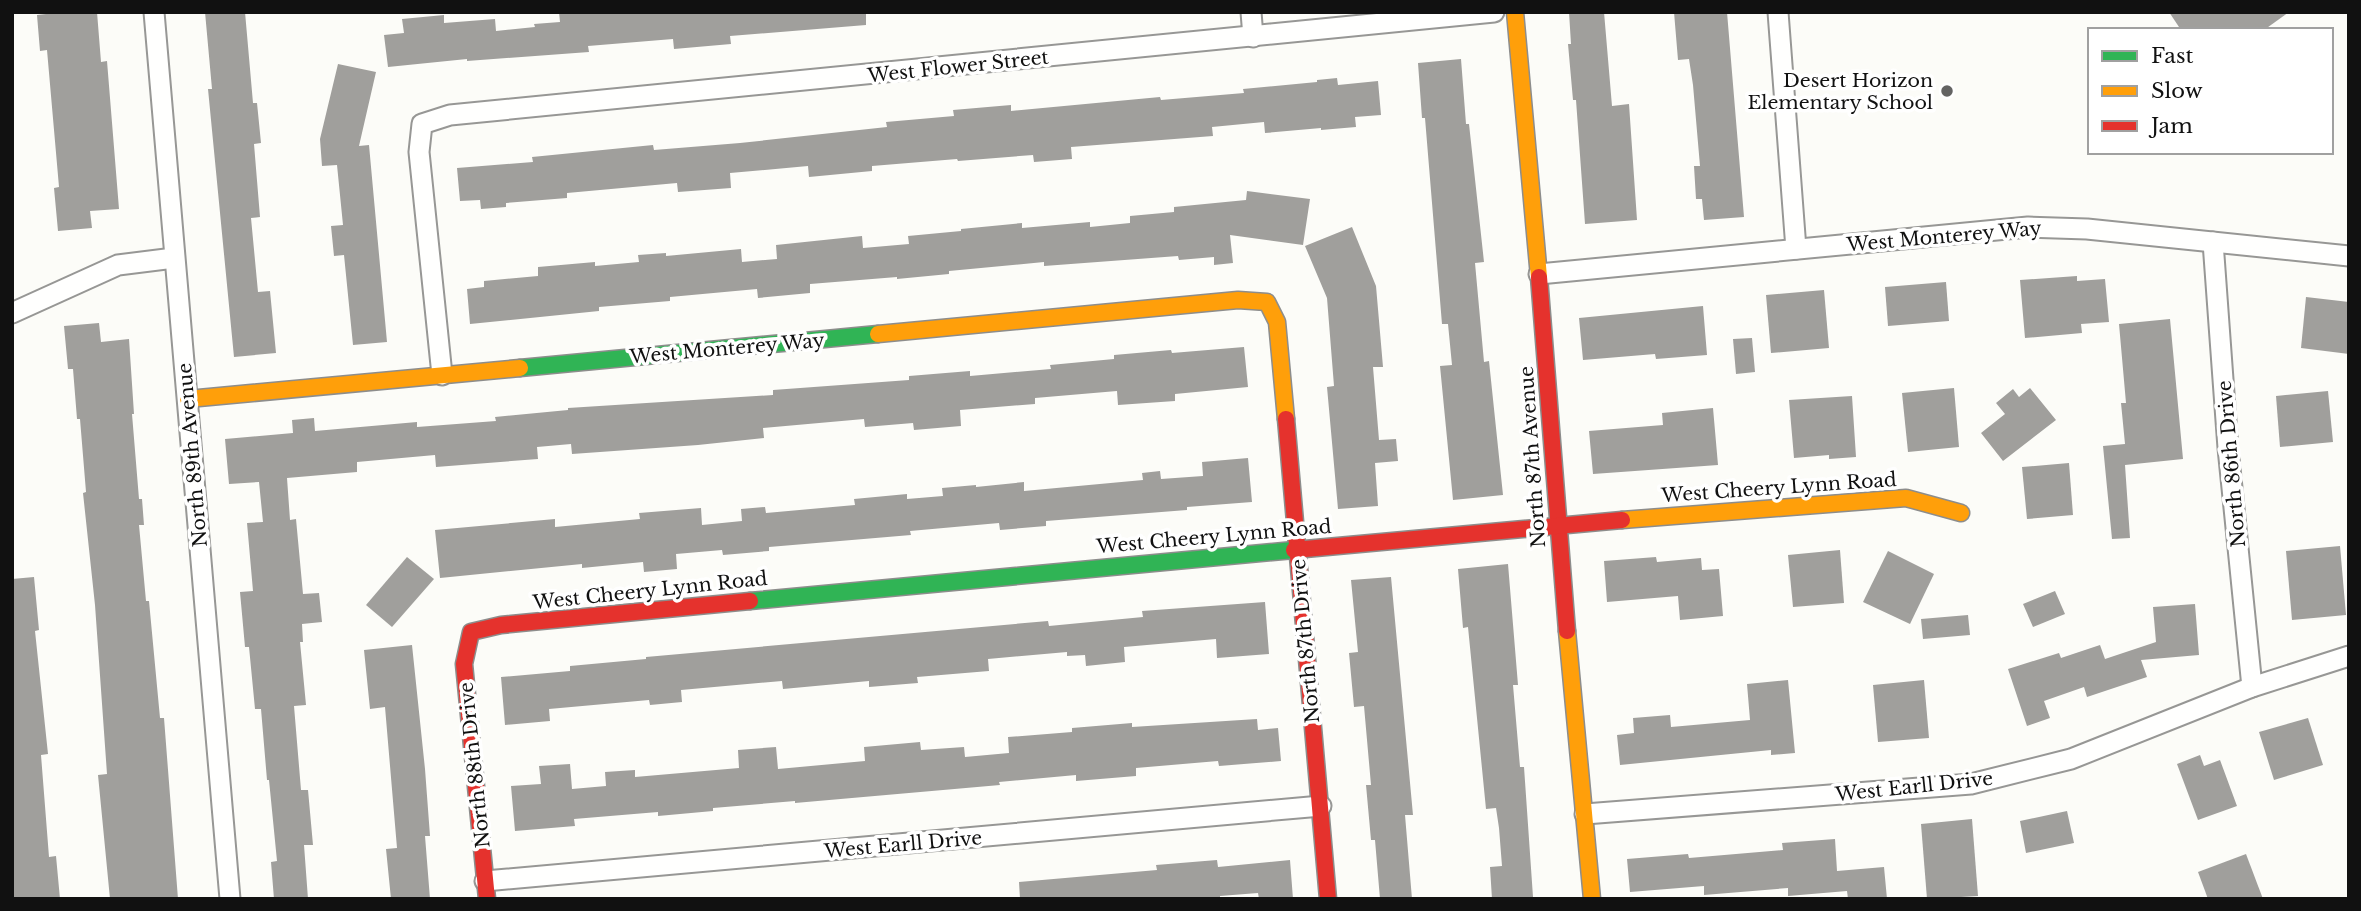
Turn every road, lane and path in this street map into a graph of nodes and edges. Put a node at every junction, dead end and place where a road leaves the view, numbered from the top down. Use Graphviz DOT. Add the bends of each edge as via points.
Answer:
graph roads {
  1 [pos="154,12"];
  2 [pos="1251,12"];
  3 [pos="1494,12"];
  4 [pos="1515,12"];
  5 [pos="1777,12"];
  6 [pos="1253,37"];
  7 [pos="2213,242"];
  8 [pos="1796,248"];
  9 [pos="2349,256"];
  10 [pos="174,258"];
  11 [pos="1539,274"];
  12 [pos="1267,302"];
  13 [pos="12,313"];
  14 [pos="442,375"];
  15 [pos="188,399"];
  16 [pos="1961,513"];
  17 [pos="1558,525"];
  18 [pos="1297,549"];
  19 [pos="471,632"];
  20 [pos="2349,656"];
  21 [pos="2252,687"];
  22 [pos="1321,806"];
  23 [pos="1585,814"];
  24 [pos="486,890"];
  25 [pos="230,899"];
  26 [pos="1328,899"];
  27 [pos="1592,899"];
  1 -- 10 [label="street, North 89th Avenue"];
  2 -- 6 [label="street"];
  3 -- 6 [label="street, West Flower Street"];
  4 -- 11 [label="street, North 87th Avenue"];
  5 -- 8 [label="street"];
  6 -- 14 [label="street, West Flower Street" via="450,115 422,124 419,152"];
  7 -- 8 [label="street, West Monterey Way" via="2028,227"];
  7 -- 9 [label="street, West Monterey Way"];
  7 -- 21 [label="street, North 86th Drive"];
  8 -- 11 [label="street, West Monterey Way"];
  10 -- 13 [label="street" via="118,265"];
  10 -- 15 [label="street, North 89th Avenue"];
  11 -- 17 [label="street, North 87th Avenue"];
  12 -- 14 [label="street, West Monterey Way" via="1225,301"];
  12 -- 18 [label="street, North 87th Drive" via="1277,322"];
  14 -- 15 [label="street, West Monterey Way"];
  15 -- 25 [label="street, North 89th Avenue"];
  16 -- 17 [label="street, West Cheery Lynn Road" via="1906,498"];
  17 -- 18 [label="street, West Cheery Lynn Road"];
  17 -- 23 [label="street, North 87th Avenue"];
  18 -- 19 [label="street, West Cheery Lynn Road" via="515,624"];
  18 -- 22 [label="street, North 87th Drive"];
  19 -- 24 [label="street, North 88th Drive" via="464,664"];
  20 -- 21 [label="street, West Earll Drive"];
  21 -- 23 [label="street, West Earll Drive" via="2071,759 1970,784"];
  22 -- 24 [label="street, West Earll Drive"];
  22 -- 26 [label="street, North 87th Drive"];
  23 -- 27 [label="street, North 87th Avenue"];
}
